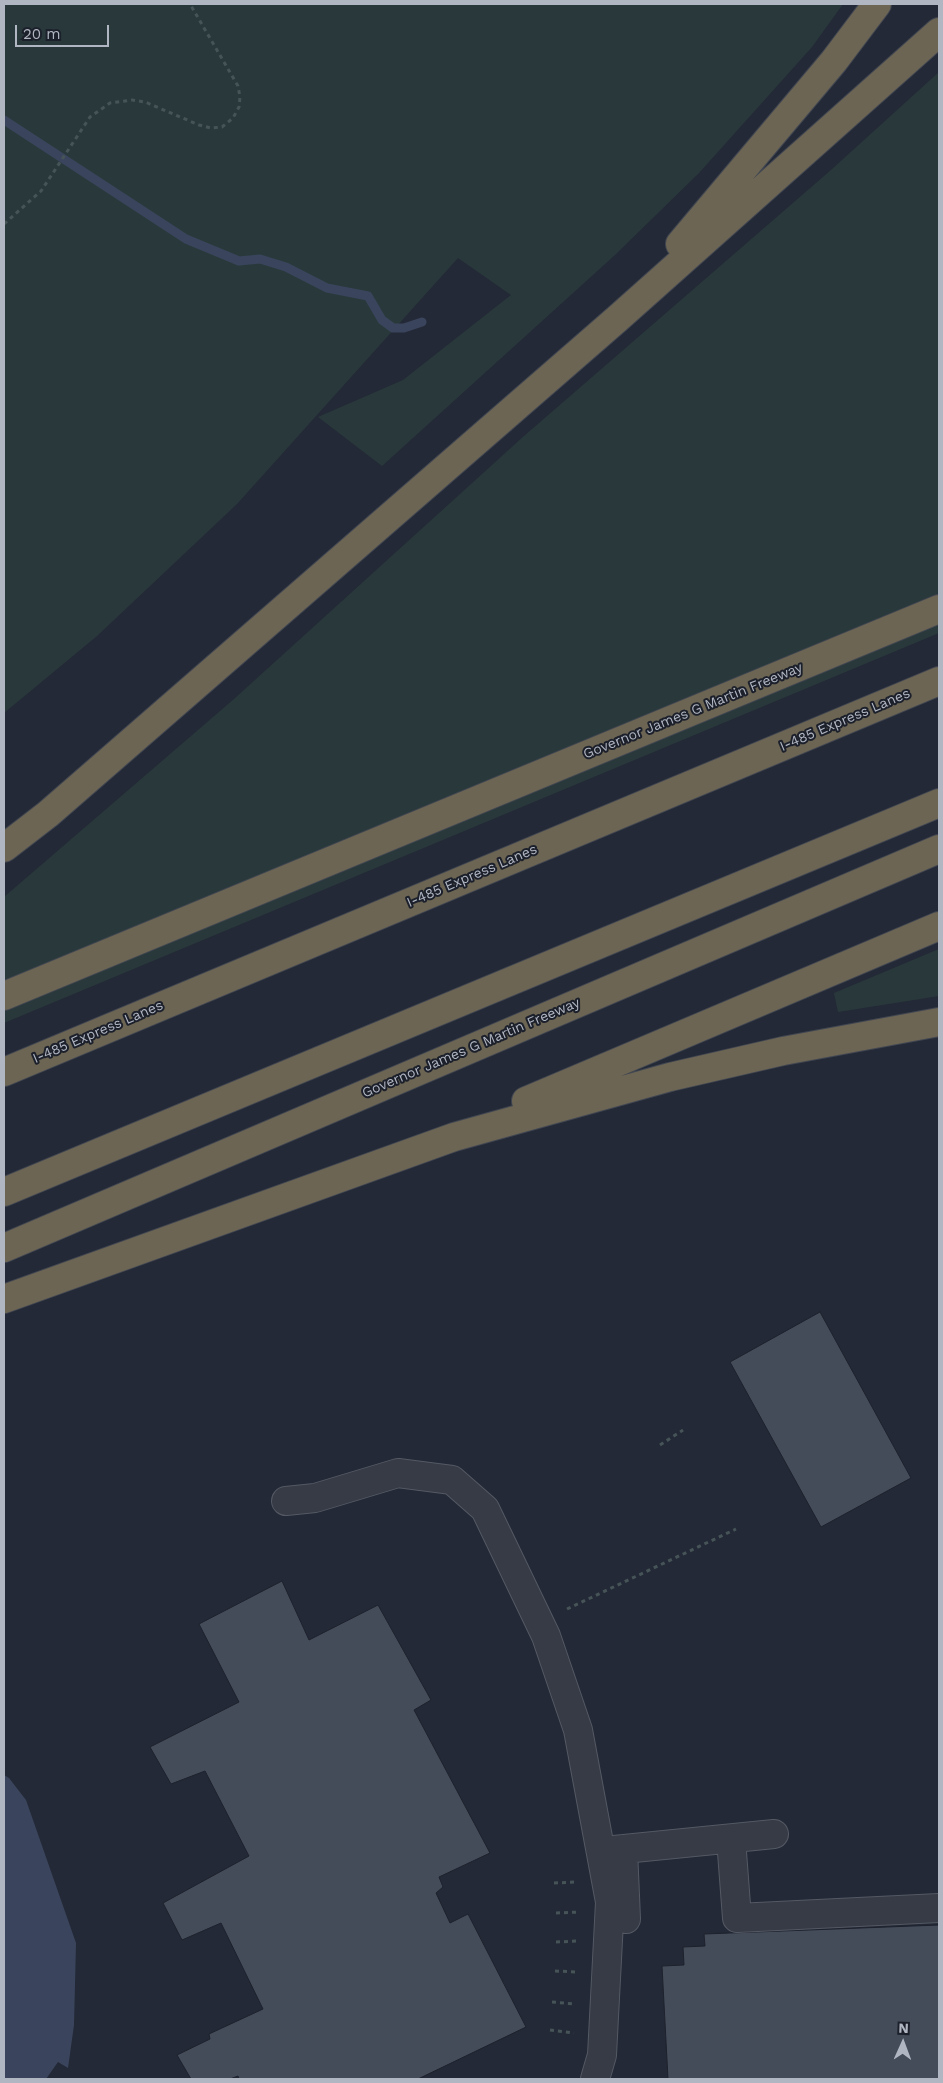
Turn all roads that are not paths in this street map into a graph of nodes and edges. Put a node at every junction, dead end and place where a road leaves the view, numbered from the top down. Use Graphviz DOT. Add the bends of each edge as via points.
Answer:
graph roads {
  1 [pos="876,4"];
  2 [pos="939,32"];
  3 [pos="617,318"];
  4 [pos="939,609"];
  5 [pos="939,681"];
  6 [pos="939,803"];
  7 [pos="4,848"];
  8 [pos="939,849"];
  9 [pos="939,926"];
  10 [pos="4,996"];
  11 [pos="939,1022"];
  12 [pos="4,1072"];
  13 [pos="348,1176"];
  14 [pos="4,1192"];
  15 [pos="4,1248"];
  16 [pos="4,1299"];
  17 [pos="286,1502"];
  18 [pos="774,1834"];
  19 [pos="731,1839"];
  20 [pos="612,1851"];
  21 [pos="939,1908"];
  22 [pos="595,2079"];
  23 [pos="609,2079"];
  1 -- 3 [label="highway" via="834,61"];
  2 -- 3 [label="highway"];
  3 -- 7 [label="highway" via="48,814"];
  4 -- 10 [label="highway, Governor James G Martin Freeway"];
  5 -- 12 [label="highway, I-485 Express Lanes"];
  6 -- 14 [label="highway"];
  8 -- 15 [label="highway, Governor James G Martin Freeway"];
  9 -- 13 [label="highway"];
  11 -- 13 [label="highway" via="783,1051 670,1077 454,1137"];
  13 -- 16 [label="highway"];
  17 -- 20 [label="lane" via="315,1498 398,1473 452,1480 485,1510 550,1646"];
  18 -- 19 [label="lane"];
  19 -- 20 [label="lane"];
  19 -- 21 [label="lane" via="737,1918"];
  20 -- 22 [label="lane" via="602,2055"];
  20 -- 23 [label="lane" via="626,1917 623,1986"];
}
